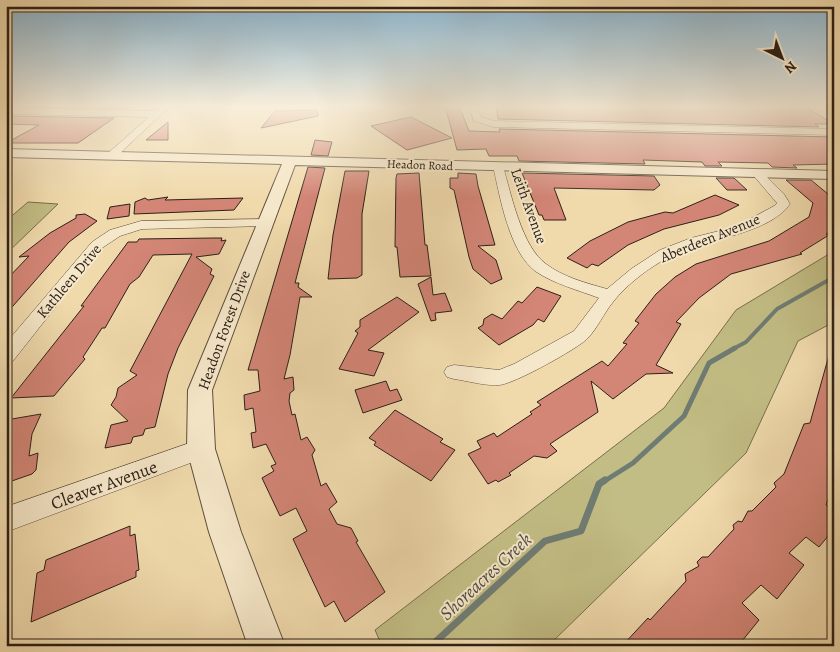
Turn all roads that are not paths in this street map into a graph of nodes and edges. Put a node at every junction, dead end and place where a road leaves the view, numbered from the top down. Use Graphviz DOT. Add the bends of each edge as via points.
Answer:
graph roads {
  1 [pos="132,136"];
  2 [pos="6,153"];
  3 [pos="111,156"];
  4 [pos="290,161"];
  5 [pos="498,166"];
  6 [pos="757,173"];
  7 [pos="834,175"];
  8 [pos="264,223"];
  9 [pos="609,296"];
  10 [pos="6,356"];
  11 [pos="454,372"];
  12 [pos="201,449"];
  13 [pos="6,520"];
  14 [pos="267,646"];
  1 -- 3 [label="street"];
  2 -- 3 [label="street, Headon Road"];
  3 -- 4 [label="street, Headon Road"];
  4 -- 5 [label="street, Headon Road"];
  4 -- 8 [label="street, Headon Forest Drive"];
  5 -- 6 [label="street, Headon Road"];
  5 -- 9 [label="street, Leith Avenue" via="506,200 535,264"];
  6 -- 7 [label="street, Headon Road"];
  6 -- 9 [label="street, Aberdeen Avenue" via="780,197 784,204 779,209 740,230 696,241 665,254 636,272"];
  8 -- 10 [label="street, Kathleen Drive" via="140,226 115,233 97,245"];
  8 -- 12 [label="street, Headon Forest Drive" via="200,390"];
  9 -- 11 [label="street, Aberdeen Avenue" via="580,335 521,369 500,378"];
  12 -- 13 [label="street, Cleaver Avenue"];
  12 -- 14 [label="street, Headon Forest Drive" via="225,532"];
}
